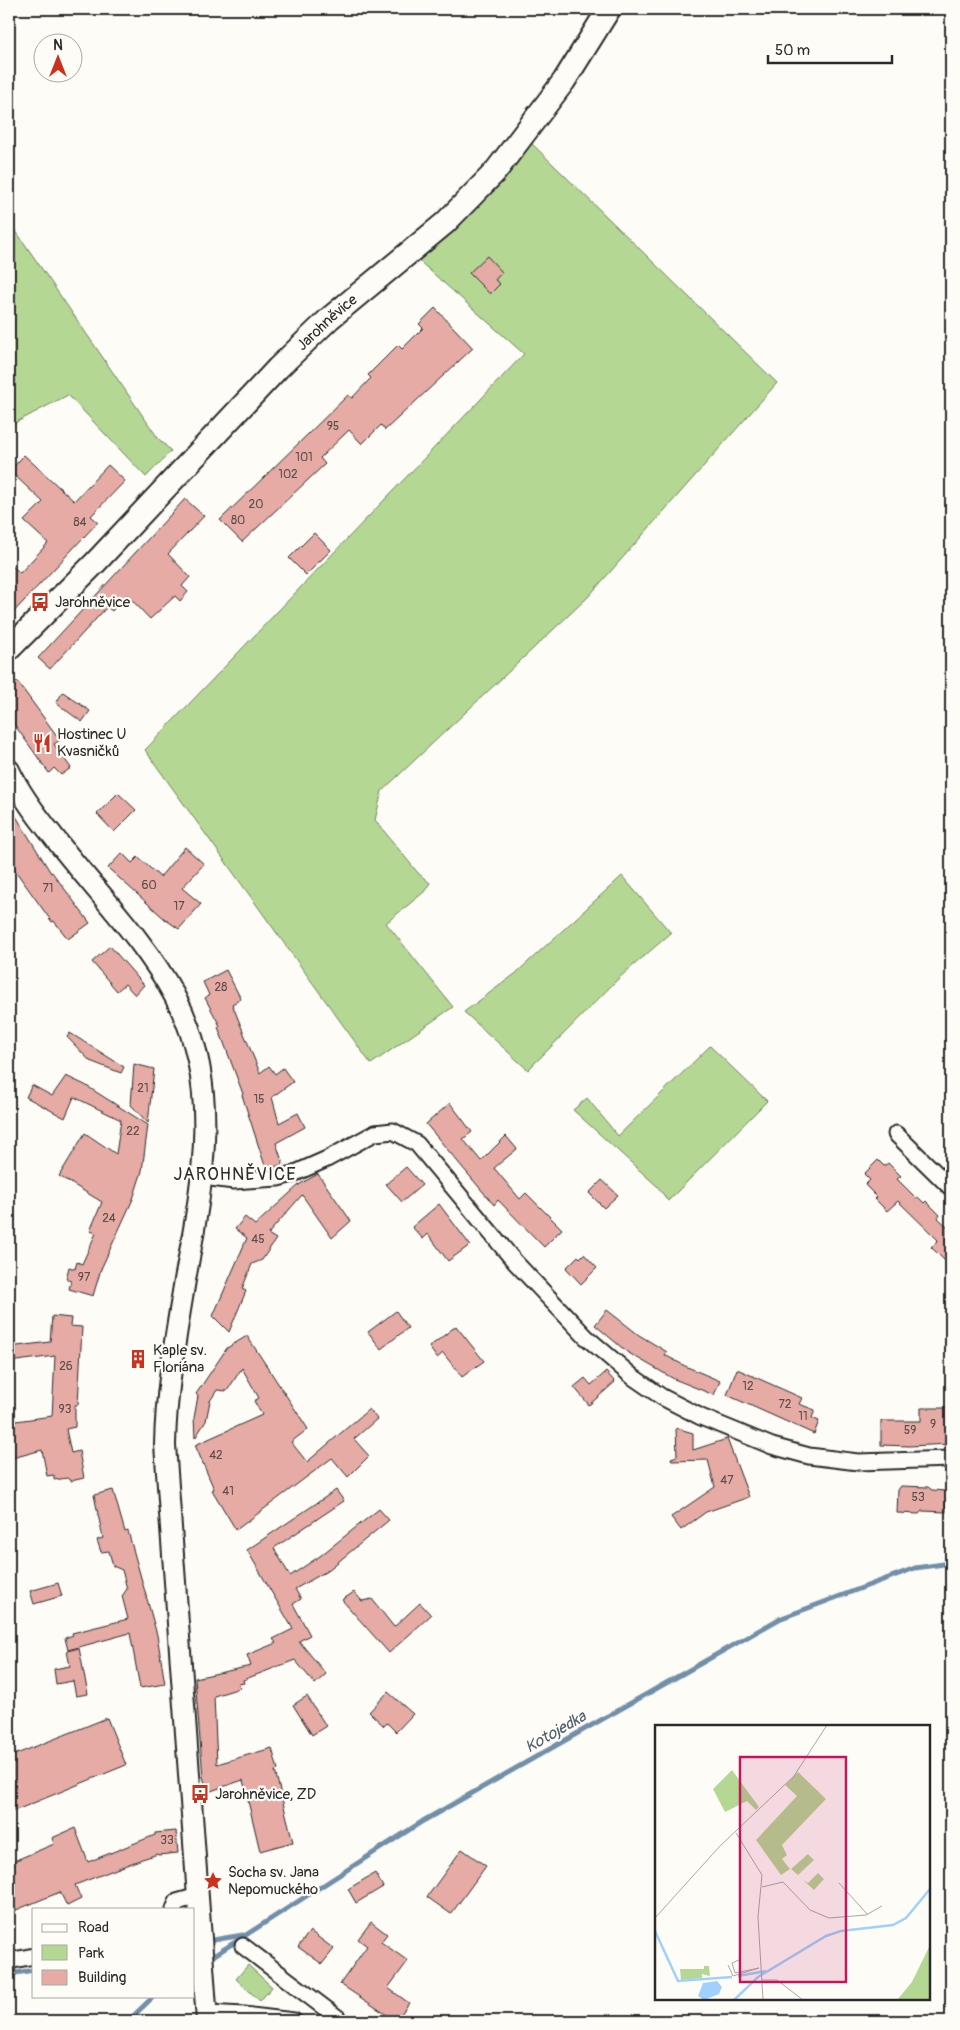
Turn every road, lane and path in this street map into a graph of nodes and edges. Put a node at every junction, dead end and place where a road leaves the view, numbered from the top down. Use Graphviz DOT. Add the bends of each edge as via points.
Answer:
graph roads {
  1 [pos="609,9"];
  2 [pos="9,648"];
  3 [pos="9,770"];
  4 [pos="896,1134"];
  5 [pos="203,1177"];
  6 [pos="951,1188"];
  7 [pos="951,1459"];
  8 [pos="199,1901"];
  9 [pos="174,1908"];
  10 [pos="243,1946"];
  11 [pos="32,1956"];
  12 [pos="9,1961"];
  13 [pos="206,2017"];
  14 [pos="336,2020"];
  15 [pos="294,2021"];
  1 -- 2 [label="main road, Jarohněvice" via="539,116 468,201 310,337 88,570"];
  3 -- 5 [label="street" via="36,815 164,978 186,1019 199,1061 202,1085"];
  4 -- 6 [label="street"];
  5 -- 7 [label="street" via="234,1181 278,1178 327,1159 375,1133 393,1131 416,1144 515,1262 586,1337 633,1378 662,1397 772,1446 809,1456 858,1462"];
  5 -- 8 [label="street" via="171,1368 165,1445"];
  8 -- 9 [label="street" via="177,1902"];
  8 -- 13 [label="street"];
  10 -- 14 [label="street"];
  11 -- 12 [label="street"];
  13 -- 15 [label="street" via="244,2015"];
}
